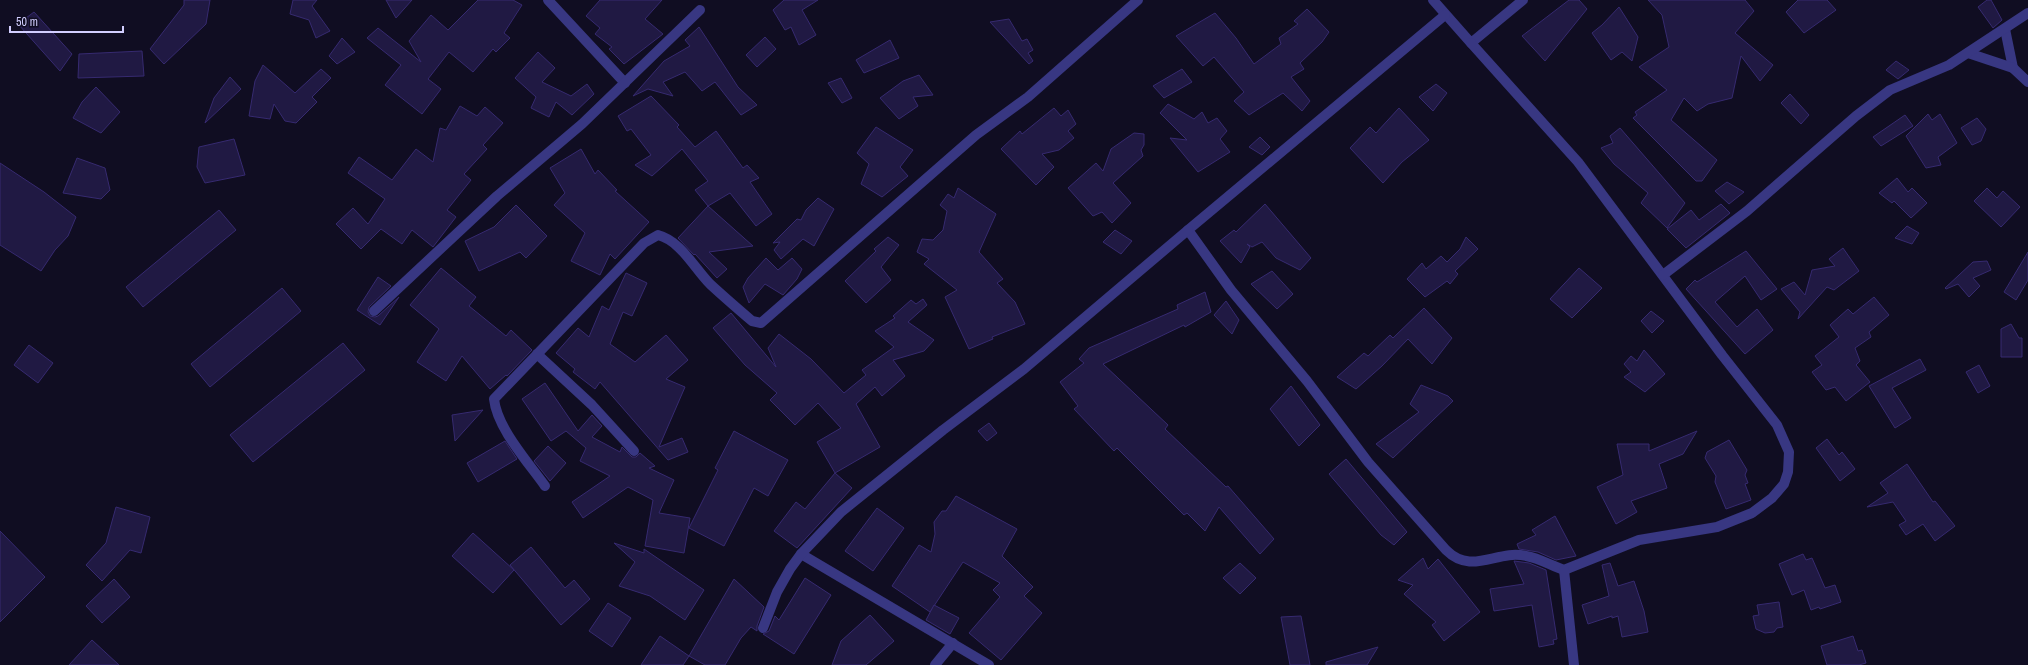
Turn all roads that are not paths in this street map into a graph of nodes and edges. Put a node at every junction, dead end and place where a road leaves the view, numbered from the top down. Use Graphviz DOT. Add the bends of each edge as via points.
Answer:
graph roads {
  1 [pos="548,0"];
  2 [pos="1138,0"];
  3 [pos="1433,0"];
  4 [pos="1523,0"];
  5 [pos="700,10"];
  6 [pos="2028,13"];
  7 [pos="1445,15"];
  8 [pos="2005,29"];
  9 [pos="1472,43"];
  10 [pos="1968,53"];
  11 [pos="2013,68"];
  12 [pos="2028,82"];
  13 [pos="625,83"];
  14 [pos="1188,230"];
  15 [pos="1663,275"];
  16 [pos="374,311"];
  17 [pos="537,354"];
  18 [pos="634,451"];
  19 [pos="545,486"];
  20 [pos="801,554"];
  21 [pos="1564,570"];
  22 [pos="763,628"];
  23 [pos="953,643"];
  24 [pos="935,665"];
  25 [pos="989,665"];
  26 [pos="1574,665"];
  1 -- 13 [label="street"];
  2 -- 17 [label="street" via="1028,98 976,135 761,323 752,321 710,283 674,243 658,235 644,243 629,257"];
  3 -- 7 [label="street"];
  4 -- 9 [label="street"];
  5 -- 13 [label="street"];
  6 -- 8 [label="street"];
  7 -- 9 [label="street"];
  7 -- 14 [label="street"];
  8 -- 10 [label="street"];
  8 -- 11 [label="street"];
  9 -- 15 [label="street" via="1578,162"];
  10 -- 11 [label="street"];
  10 -- 15 [label="street" via="1949,65 1890,90 1856,116 1747,211"];
  11 -- 12 [label="street"];
  13 -- 16 [label="street" via="582,124 497,196"];
  14 -- 20 [label="street" via="1024,369 943,430 842,512"];
  14 -- 21 [label="street" via="1231,290 1307,381 1368,462 1452,555 1460,560 1483,562 1512,555 1526,556"];
  15 -- 21 [label="street" via="1777,425 1789,452 1788,472 1784,484 1772,498 1738,520 1717,527 1639,540"];
  17 -- 18 [label="street" via="592,405"];
  17 -- 19 [label="street" via="494,398 495,408 502,423"];
  20 -- 22 [label="street" via="777,592"];
  20 -- 23 [label="street"];
  21 -- 26 [label="street"];
  23 -- 24 [label="street"];
  23 -- 25 [label="street"];
}
